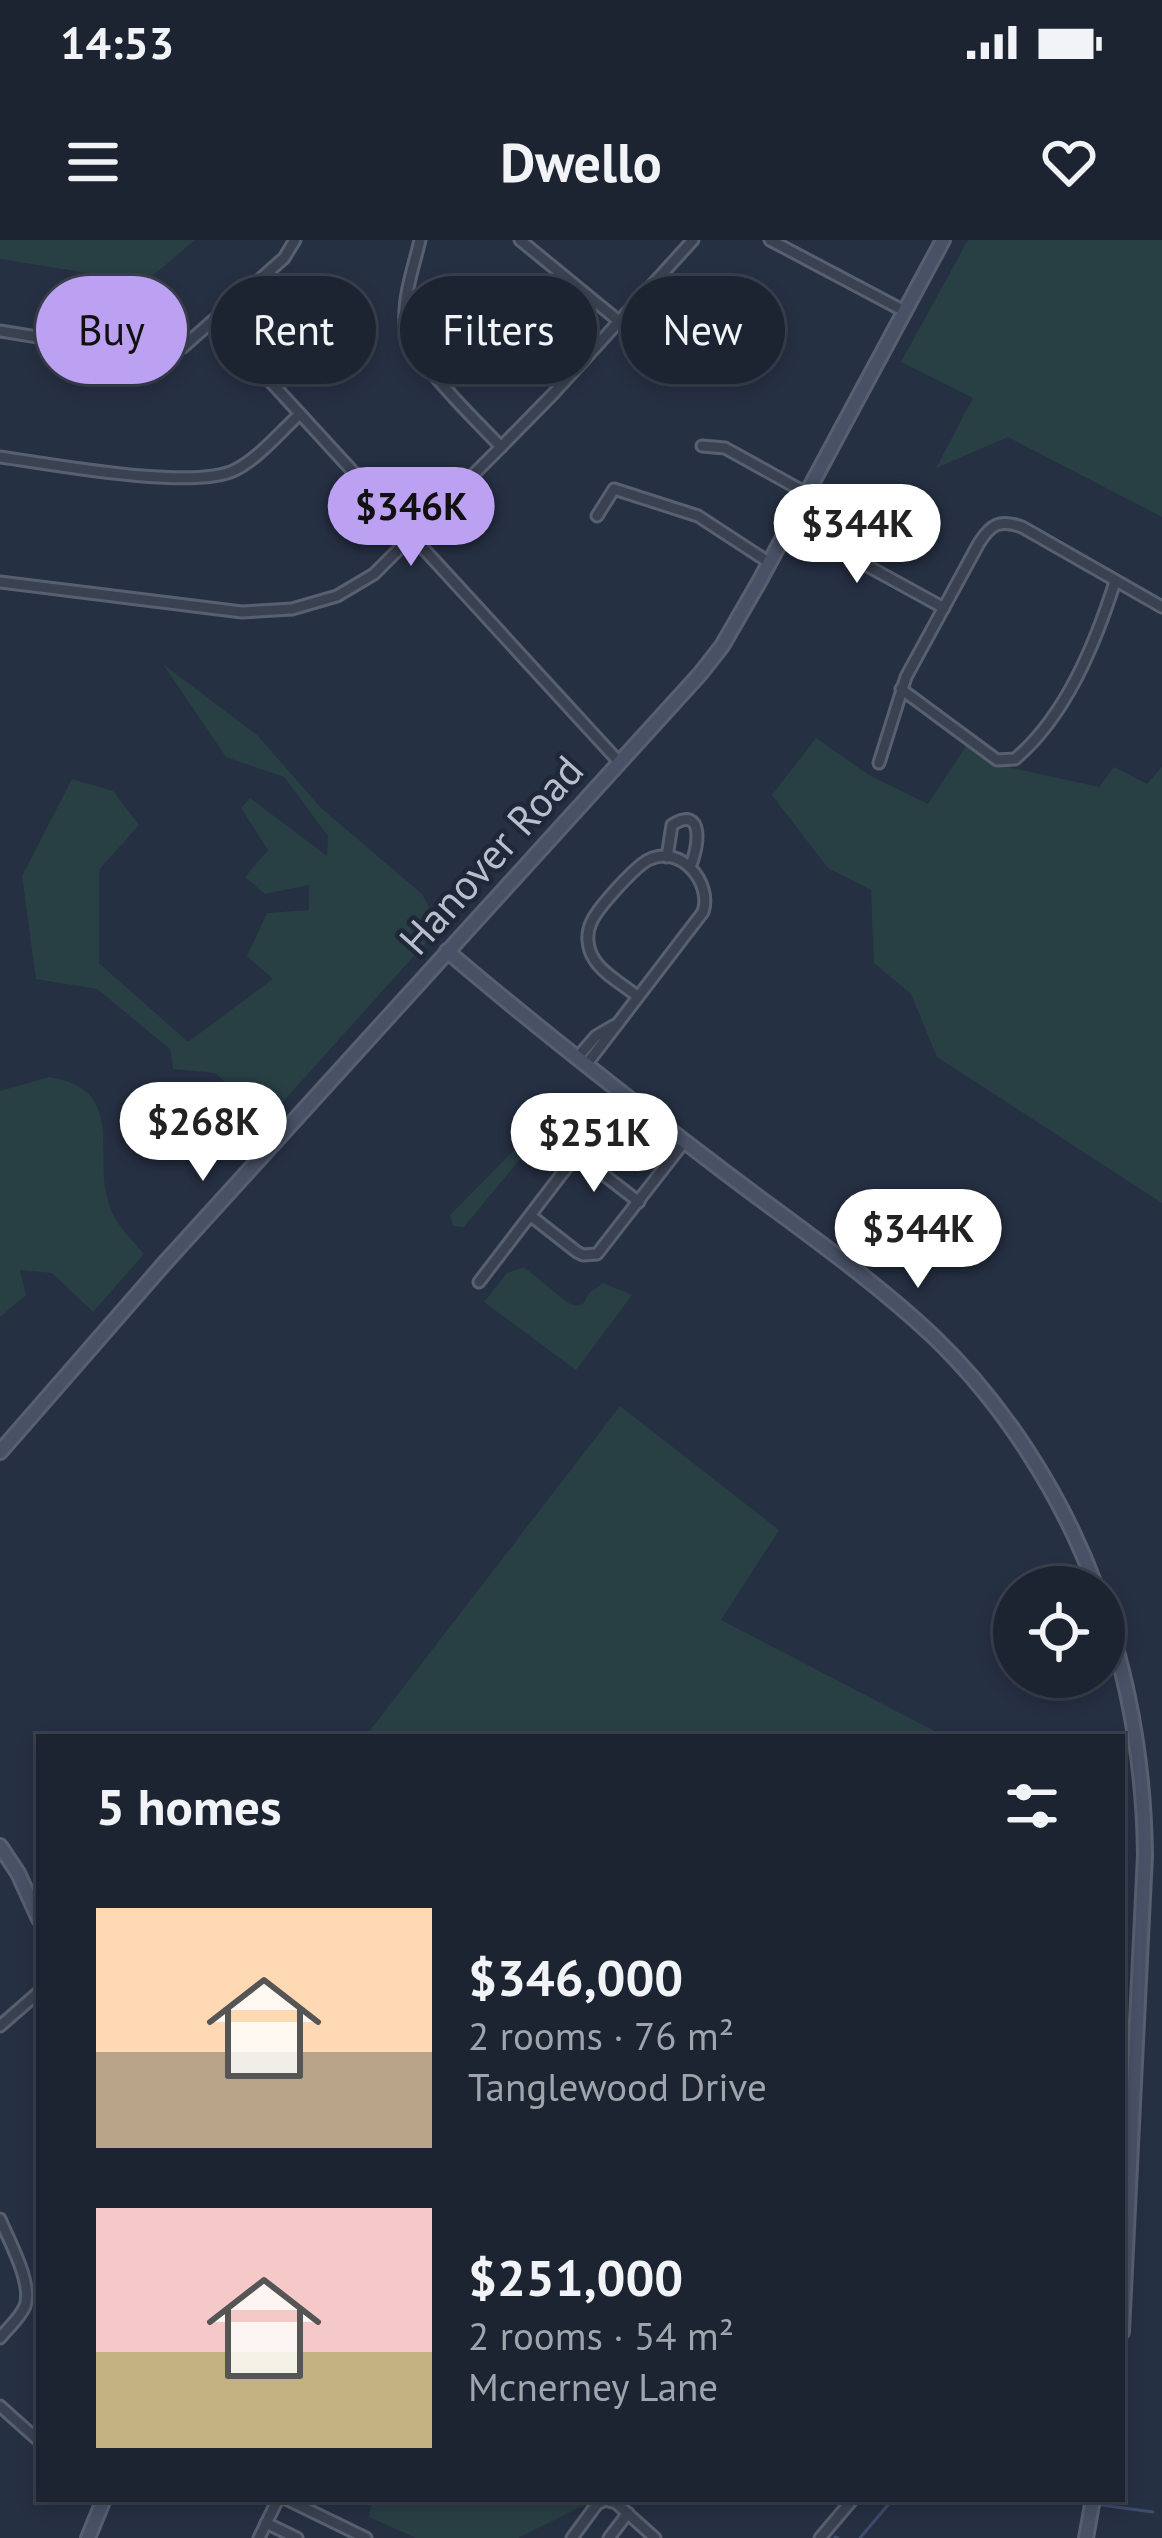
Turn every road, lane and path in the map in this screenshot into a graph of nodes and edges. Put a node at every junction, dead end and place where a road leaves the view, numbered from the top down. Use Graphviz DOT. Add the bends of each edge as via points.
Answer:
graph roads {
  1 [pos="296,240"];
  2 [pos="420,240"];
  3 [pos="520,240"];
  4 [pos="693,240"];
  5 [pos="770,240"];
  6 [pos="944,240"];
  7 [pos="264,276"];
  8 [pos="905,313"];
  9 [pos="620,322"];
  10 [pos="211,323"];
  11 [pos="0,331"];
  12 [pos="273,384"];
  13 [pos="300,414"];
  14 [pos="701,446"];
  15 [pos="501,447"];
  16 [pos="0,457"];
  17 [pos="808,494"];
  18 [pos="597,516"];
  19 [pos="791,524"];
  20 [pos="412,536"];
  21 [pos="770,562"];
  22 [pos="0,582"];
  23 [pos="1114,582"];
  24 [pos="944,608"];
  25 [pos="1162,608"];
  26 [pos="902,689"];
  27 [pos="620,763"];
  28 [pos="879,763"];
  29 [pos="667,856"];
  30 [pos="690,867"];
  31 [pos="447,951"];
  32 [pos="637,996"];
  33 [pos="582,1062"];
  34 [pos="622,1094"];
  35 [pos="685,1141"];
  36 [pos="578,1154"];
  37 [pos="639,1202"];
  38 [pos="531,1216"];
  39 [pos="479,1282"];
  40 [pos="0,1452"];
  41 [pos="1087,1566"];
  42 [pos="1125,1684"];
  43 [pos="0,1846"];
  44 [pos="36,1912"];
  45 [pos="36,1995"];
  46 [pos="0,2026"];
  47 [pos="1130,2209"];
  48 [pos="0,2219"];
  49 [pos="1125,2219"];
  50 [pos="1125,2249"];
  51 [pos="0,2338"];
  52 [pos="0,2406"];
  53 [pos="36,2437"];
  54 [pos="98,2502"];
  55 [pos="280,2502"];
  56 [pos="601,2502"];
  57 [pos="612,2502"];
  58 [pos="850,2502"];
  59 [pos="1092,2502"];
  60 [pos="305,2503"];
  61 [pos="628,2513"];
  62 [pos="266,2523"];
  63 [pos="88,2538"];
  64 [pos="259,2538"];
  65 [pos="297,2538"];
  66 [pos="365,2538"];
  67 [pos="572,2538"];
  68 [pos="609,2538"];
  69 [pos="656,2538"];
  70 [pos="820,2538"];
  71 [pos="1086,2538"];
  1 -- 7 [label="street"];
  2 -- 15 [label="street" via="407,333 419,357"];
  3 -- 9 [label="street"];
  4 -- 9 [label="street"];
  5 -- 8 [label="street"];
  6 -- 8 [label="street, Hanover Road"];
  8 -- 17 [label="street, Hanover Road"];
  9 -- 15 [label="street"];
  10 -- 11 [label="street" via="183,347 148,355"];
  12 -- 13 [label="street"];
  13 -- 16 [label="street" via="221,476 137,476"];
  13 -- 20 [label="street"];
  14 -- 17 [label="street" via="725,448"];
  15 -- 20 [label="street"];
  17 -- 19 [label="street, Hanover Road"];
  18 -- 21 [label="street" via="614,489 698,516"];
  19 -- 21 [label="street, Hanover Road"];
  19 -- 24 [label="street"];
  20 -- 22 [label="street" via="358,585 280,611"];
  20 -- 27 [label="street"];
  21 -- 27 [label="street, Hanover Road" via="722,646"];
  23 -- 24 [label="street" via="1004,522 987,530"];
  23 -- 25 [label="street"];
  23 -- 26 [label="street" via="1064,699 1016,760 997,760"];
  24 -- 26 [label="street"];
  26 -- 28 [label="street"];
  27 -- 31 [label="street, Hanover Road"];
  29 -- 30 [label="street"];
  29 -- 30 [label="street" via="672,825 688,820 698,833"];
  29 -- 32 [label="street" via="639,867 589,926 596,964"];
  30 -- 32 [label="street" via="704,887 703,912"];
  31 -- 33 [label="street"];
  31 -- 40 [label="street, Hanover Road"];
  32 -- 33 [label="street"];
  33 -- 34 [label="street"];
  34 -- 35 [label="street"];
  34 -- 36 [label="street"];
  35 -- 37 [label="street"];
  35 -- 41 [label="street" via="937,1340 1038,1470"];
  36 -- 37 [label="street"];
  36 -- 38 [label="street"];
  37 -- 38 [label="street" via="590,1256"];
  38 -- 39 [label="street"];
  42 -- 47 [label="street" via="1145,1855"];
  43 -- 44 [label="street"];
  45 -- 46 [label="street"];
  47 -- 49 [label="street"];
  47 -- 50 [label="street"];
  48 -- 51 [label="street" via="27,2295"];
  52 -- 53 [label="street"];
  54 -- 63 [label="street"];
  55 -- 62 [label="street"];
  56 -- 67 [label="street"];
  57 -- 61 [label="street"];
  58 -- 70 [label="street"];
  59 -- 71 [label="street"];
  60 -- 66 [label="street"];
  61 -- 68 [label="street"];
  61 -- 69 [label="street"];
  62 -- 64 [label="street"];
  62 -- 65 [label="street"];
}
